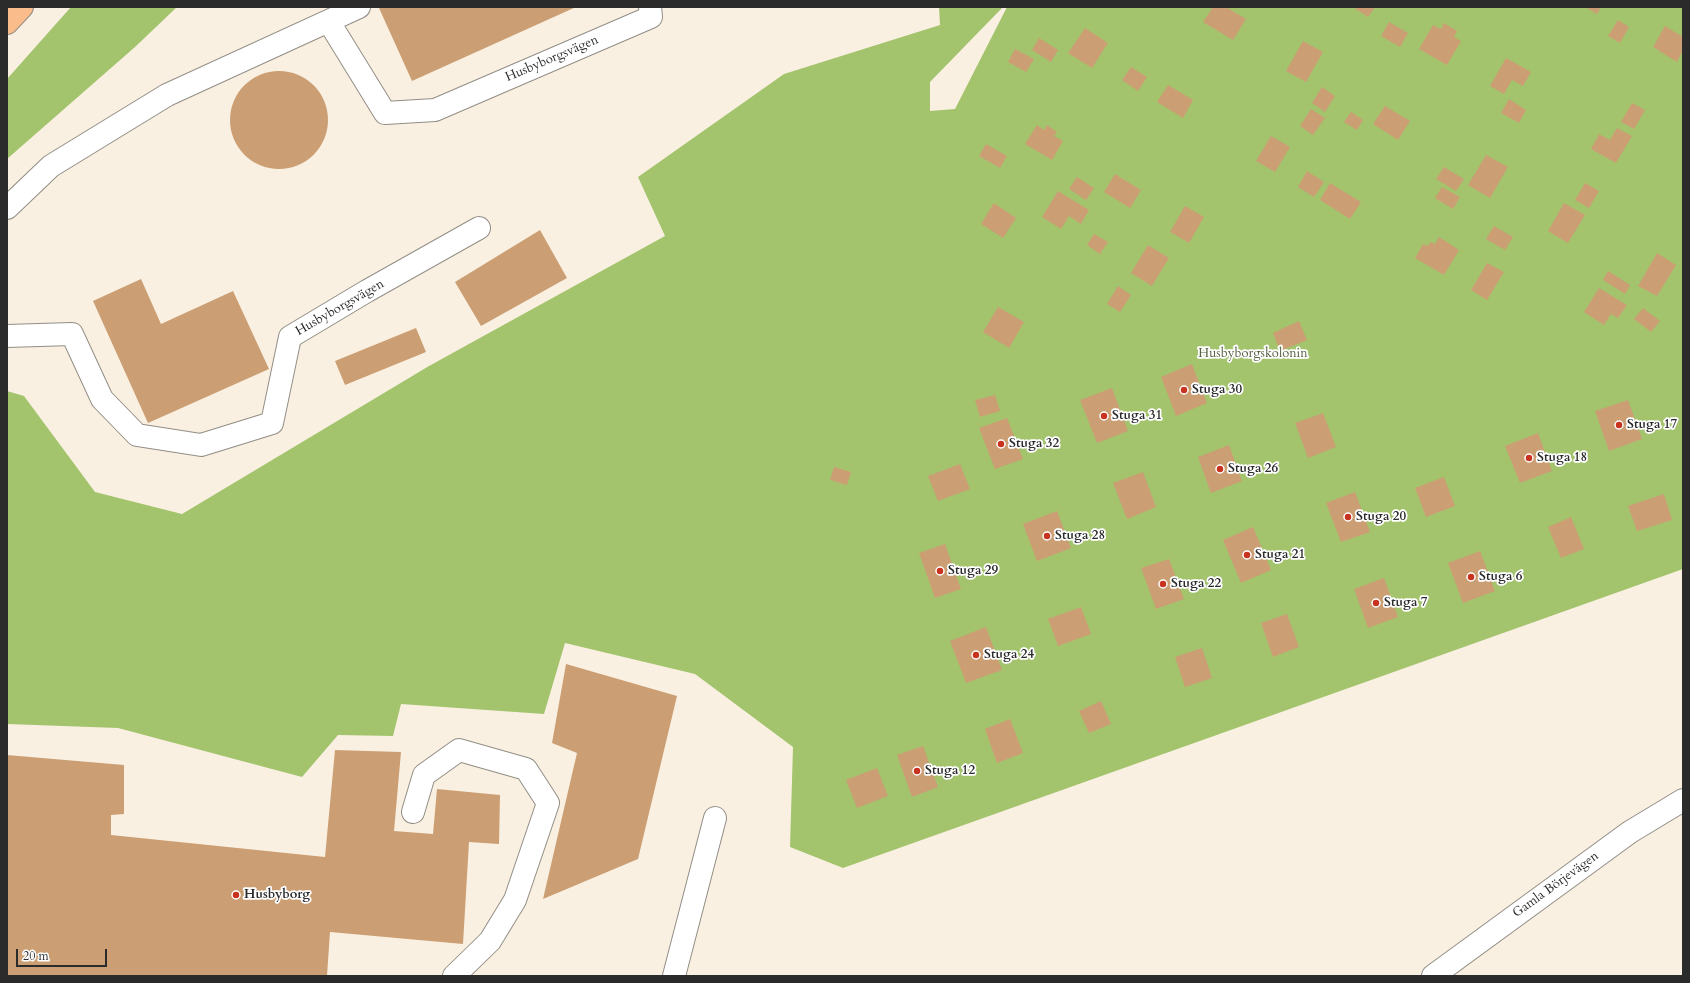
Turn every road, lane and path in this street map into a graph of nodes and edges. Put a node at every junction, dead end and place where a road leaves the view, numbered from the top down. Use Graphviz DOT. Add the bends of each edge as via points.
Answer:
graph roads {
  1 [pos="22,7"];
  2 [pos="359,7"];
  3 [pos="650,7"];
  4 [pos="329,22"];
  5 [pos="7,23"];
  6 [pos="7,208"];
  7 [pos="479,228"];
  8 [pos="7,336"];
  9 [pos="1683,800"];
  10 [pos="413,812"];
  11 [pos="716,818"];
  12 [pos="454,976"];
  13 [pos="674,976"];
  14 [pos="1433,976"];
  1 -- 5 [label="main road"];
  2 -- 4 [label="street"];
  3 -- 4 [label="street, Husbyborgsvägen" via="651,16 435,110 385,113"];
  4 -- 6 [label="street" via="167,95 51,166"];
  7 -- 8 [label="street, Husbyborgsvägen" via="290,338 272,423 201,445 137,435 102,399 72,334"];
  9 -- 14 [label="street, Gamla Börjevägen" via="1630,832"];
  10 -- 12 [label="street" via="424,775 459,750 526,769 548,803 515,900 490,941"];
  11 -- 13 [label="street"];
}
